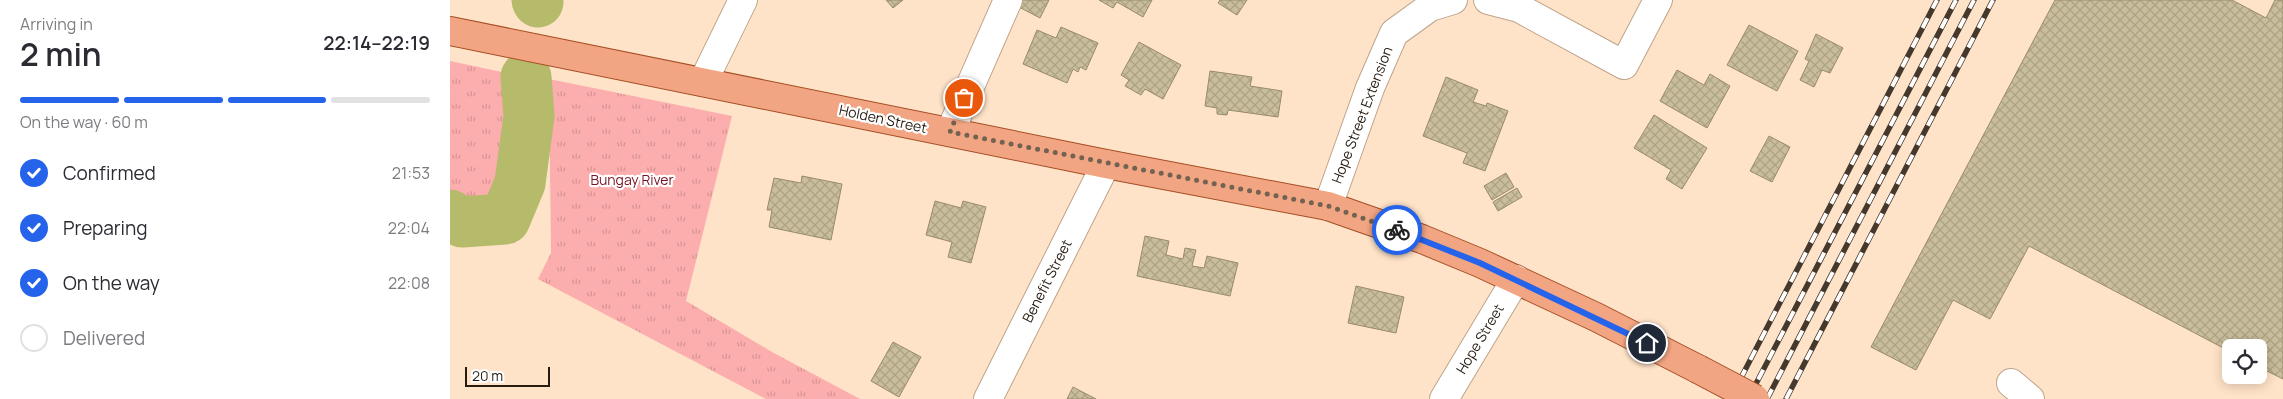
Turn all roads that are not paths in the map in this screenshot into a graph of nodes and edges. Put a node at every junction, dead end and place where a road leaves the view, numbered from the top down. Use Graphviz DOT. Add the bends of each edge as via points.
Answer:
graph roads {
  1 [pos="743,0"];
  2 [pos="1008,0"];
  3 [pos="1453,0"];
  4 [pos="1488,0"];
  5 [pos="1658,0"];
  6 [pos="450,31"];
  7 [pos="703,82"];
  8 [pos="950,132"];
  9 [pos="1106,164"];
  10 [pos="1328,206"];
  11 [pos="1516,279"];
  12 [pos="988,399"];
  13 [pos="1444,399"];
  14 [pos="1755,399"];
  1 -- 7 [label="street"];
  2 -- 8 [label="street"];
  3 -- 10 [label="street, Hope Street Extension" via="1430,7 1394,34 1370,88"];
  4 -- 5 [label="street" via="1519,8 1624,66"];
  6 -- 7 [label="main road, Holden Street"];
  7 -- 8 [label="main road, Holden Street"];
  8 -- 9 [label="main road, Holden Street"];
  9 -- 10 [label="main road, Holden Street"];
  9 -- 12 [label="street, Benefit Street"];
  10 -- 11 [label="main road, Holden Street" via="1422,239"];
  11 -- 13 [label="street, Hope Street"];
  11 -- 14 [label="main road, Holden Street, bridge"];
}
